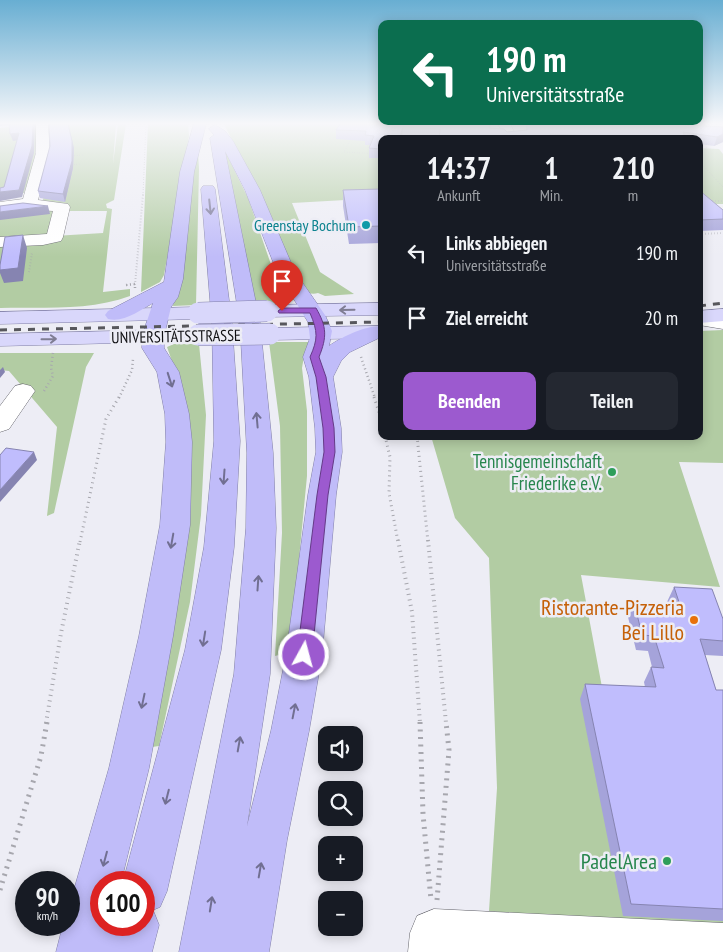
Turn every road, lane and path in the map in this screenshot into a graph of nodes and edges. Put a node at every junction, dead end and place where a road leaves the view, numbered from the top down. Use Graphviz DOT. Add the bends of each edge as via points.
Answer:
graph roads {
  1 [pos="39,168"];
  2 [pos="144,168"];
  3 [pos="188,168"];
  4 [pos="206,168"];
  5 [pos="216,168"];
  6 [pos="241,168"];
  7 [pos="706,168"];
  8 [pos="723,187"];
  9 [pos="708,201"];
  10 [pos="723,201"];
  11 [pos="25,204"];
  12 [pos="0,206"];
  13 [pos="723,233"];
  14 [pos="703,234"];
  15 [pos="0,242"];
  16 [pos="135,284"];
  17 [pos="172,285"];
  18 [pos="126,286"];
  19 [pos="136,294"];
  20 [pos="723,297"];
  21 [pos="703,299"];
  22 [pos="378,309"];
  23 [pos="313,310"];
  24 [pos="115,315"];
  25 [pos="723,315"];
  26 [pos="0,318"];
  27 [pos="703,318"];
  28 [pos="703,319"];
  29 [pos="723,323"];
  30 [pos="378,332"];
  31 [pos="378,332"];
  32 [pos="321,333"];
  33 [pos="148,336"];
  34 [pos="0,340"];
  35 [pos="360,354"];
  36 [pos="321,377"];
  37 [pos="23,391"];
  38 [pos="378,408"];
  39 [pos="0,424"];
  40 [pos="386,440"];
  41 [pos="417,440"];
  42 [pos="149,871"];
  43 [pos="0,890"];
  44 [pos="132,936"];
  45 [pos="433,943"];
  46 [pos="723,947"];
  47 [pos="80,952"];
  48 [pos="128,952"];
  49 [pos="203,952"];
  50 [pos="245,952"];
  1 -- 11 [label="street" via="30,201"];
  2 -- 16 [label="path"];
  3 -- 17 [label="highway"];
  4 -- 42 [label="highway, one-way" via="222,324 227,440 219,547 203,650"];
  49 -- 5 [label="highway, one-way" via="252,674 261,528 260,453 250,323"];
  6 -- 23 [label="highway" via="251,184 287,275"];
  7 -- 8 [label="path"];
  9 -- 10 [label="path"];
  11 -- 12 [label="street"];
  11 -- 15 [label="street" via="62,207 57,235 48,239"];
  13 -- 14 [label="path"];
  16 -- 18 [label="path"];
  16 -- 19 [label="path"];
  17 -- 24 [label="highway"];
  17 -- 33 [label="highway"];
  20 -- 21 [label="main road"];
  22 -- 23 [label="main road, UNIVERSITÄTSSTRASSE, one-way"];
  23 -- 32 [label="highway"];
  23 -- 33 [label="main road, UNIVERSITÄTSSTRASSE, bridge" via="198,313"];
  24 -- 26 [label="main road, UNIVERSITÄTSSTRASSE"];
  24 -- 33 [label="main road, UNIVERSITÄTSSTRASSE"];
  25 -- 27 [label="main road"];
  28 -- 29 [label="street"];
  30 -- 32 [label="main road, UNIVERSITÄTSSTRASSE"];
  31 -- 36 [label="highway" via="347,344 334,353"];
  32 -- 33 [label="main road, UNIVERSITÄTSSTRASSE, bridge"];
  32 -- 36 [label="highway" via="321,342 314,357"];
  34 -- 33 [label="main road, UNIVERSITÄTSSTRASSE, one-way"];
  33 -- 43 [label="path" via="126,386 106,419 61,633 41,756"];
  33 -- 47 [label="highway, one-way" via="168,372 177,414 179,442 175,525 129,768"];
  35 -- 38 [label="path"];
  50 -- 36 [label="highway, one-way" via="306,646 329,452"];
  37 -- 39 [label="street"];
  40 -- 45 [label="path" via="390,457 389,493 412,612"];
  41 -- 45 [label="path" via="449,750"];
  44 -- 48 [label="highway"];
  45 -- 46 [label="street"];
}
